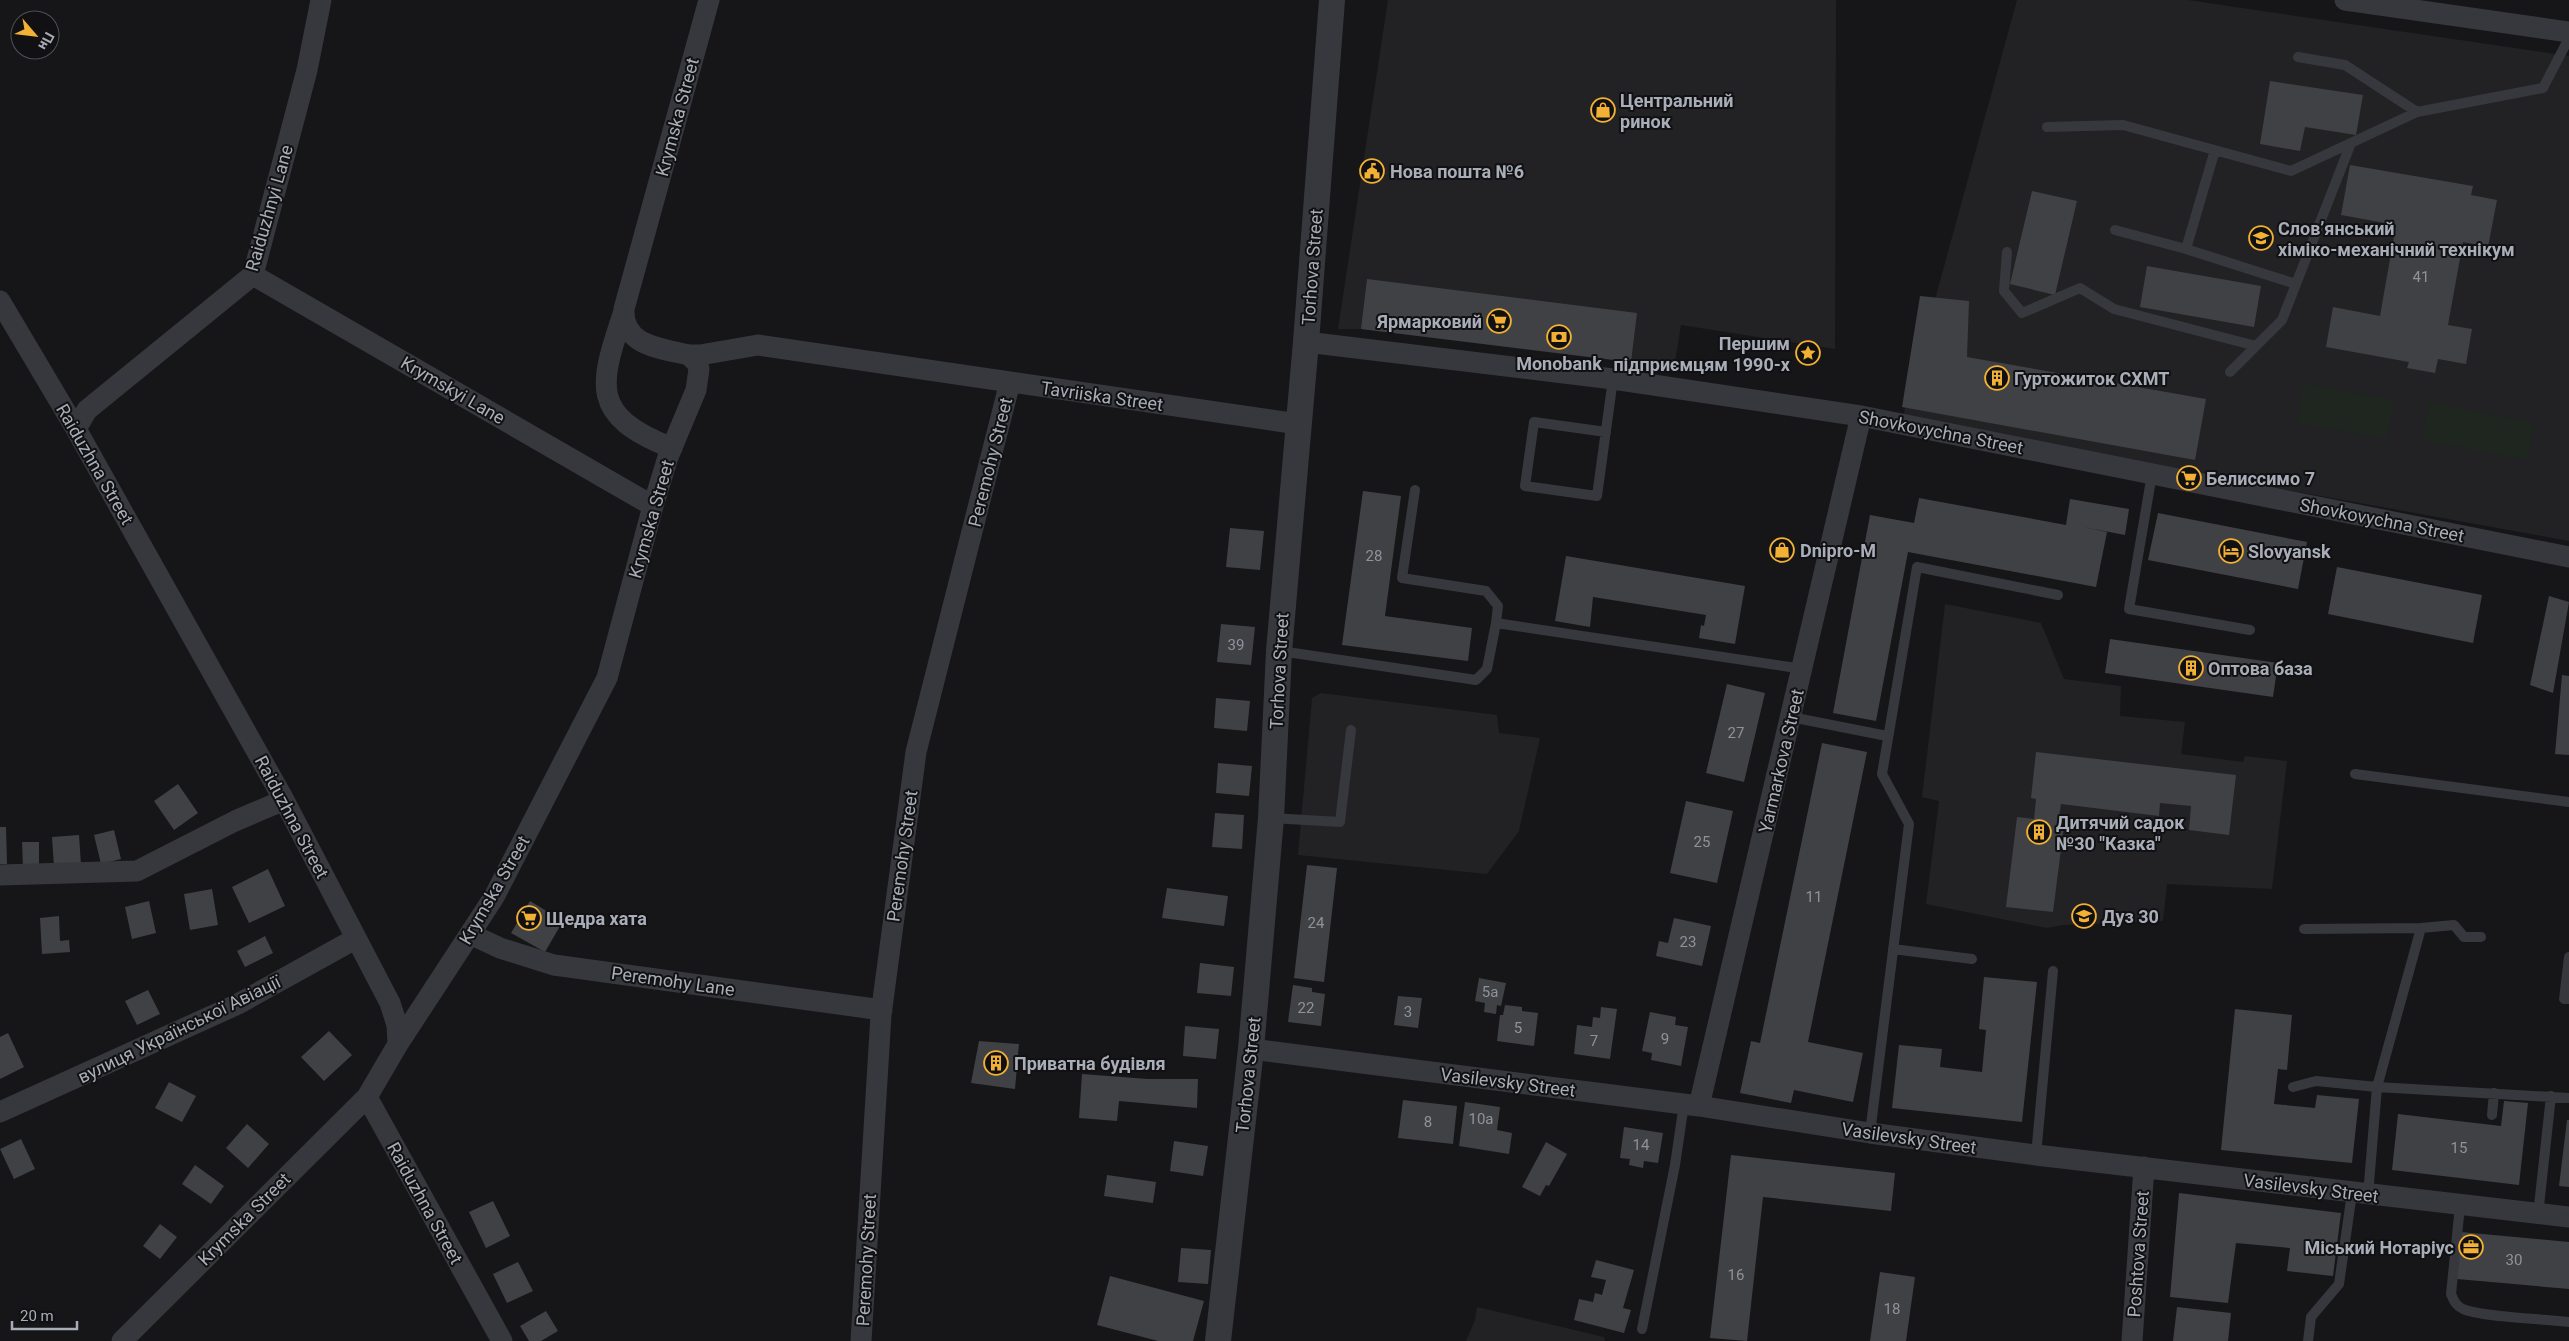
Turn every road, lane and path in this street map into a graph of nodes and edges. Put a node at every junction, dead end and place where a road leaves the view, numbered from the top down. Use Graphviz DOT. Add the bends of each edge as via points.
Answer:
graph roads {
  1 [pos="321,0"];
  2 [pos="709,0"];
  3 [pos="1332,0"];
  4 [pos="2344,0"];
  5 [pos="2569,32"];
  6 [pos="2569,38"];
  7 [pos="2298,57"];
  8 [pos="2418,112"];
  9 [pos="2047,128"];
  10 [pos="2351,143"];
  11 [pos="2216,150"];
  12 [pos="2115,230"];
  13 [pos="2186,249"];
  14 [pos="2007,252"];
  15 [pos="253,275"];
  16 [pos="2296,284"];
  17 [pos="0,301"];
  18 [pos="624,310"];
  19 [pos="1306,342"];
  20 [pos="758,346"];
  21 [pos="2256,346"];
  22 [pos="689,355"];
  23 [pos="2230,372"];
  24 [pos="1613,379"];
  25 [pos="1010,382"];
  26 [pos="696,390"];
  27 [pos="1861,416"];
  28 [pos="1298,424"];
  29 [pos="76,429"];
  30 [pos="1606,432"];
  31 [pos="672,448"];
  32 [pos="2152,474"];
  33 [pos="1415,490"];
  34 [pos="653,506"];
  35 [pos="2569,557"];
  36 [pos="2058,595"];
  37 [pos="1496,623"];
  38 [pos="2250,630"];
  39 [pos="1279,651"];
  40 [pos="1803,669"];
  41 [pos="1791,718"];
  42 [pos="1351,730"];
  43 [pos="1888,736"];
  44 [pos="2354,774"];
  45 [pos="284,800"];
  46 [pos="2569,802"];
  47 [pos="1271,818"];
  48 [pos="0,875"];
  49 [pos="2421,928"];
  50 [pos="2304,929"];
  51 [pos="470,934"];
  52 [pos="2481,937"];
  53 [pos="355,939"];
  54 [pos="1894,948"];
  55 [pos="2569,957"];
  56 [pos="1972,959"];
  57 [pos="2053,971"];
  58 [pos="2569,999"];
  59 [pos="882,1010"];
  60 [pos="398,1044"];
  61 [pos="1251,1049"];
  62 [pos="2377,1087"];
  63 [pos="2293,1088"];
  64 [pos="2494,1093"];
  65 [pos="2551,1096"];
  66 [pos="367,1097"];
  67 [pos="2569,1098"];
  68 [pos="1692,1105"];
  69 [pos="0,1112"];
  70 [pos="2492,1115"];
  71 [pos="1870,1133"];
  72 [pos="2036,1155"];
  73 [pos="2144,1168"];
  74 [pos="2360,1194"];
  75 [pos="2460,1206"];
  76 [pos="2538,1215"];
  77 [pos="2569,1217"];
  78 [pos="2569,1322"];
  79 [pos="1642,1329"];
  80 [pos="122,1341"];
  81 [pos="502,1341"];
  82 [pos="861,1341"];
  83 [pos="1218,1341"];
  84 [pos="2132,1341"];
  85 [pos="2308,1341"];
  1 -- 15 [label="street, Raiduzhnyi Lane" via="307,70"];
  2 -- 18 [label="street, Krymska Street"];
  3 -- 19 [label="street, Torhova Street"];
  4 -- 5 [label="street"];
  6 -- 8 [label="lane" via="2543,88"];
  7 -- 8 [label="lane" via="2346,65"];
  8 -- 10 [label="lane"];
  9 -- 11 [label="lane" via="2123,125"];
  10 -- 11 [label="lane" via="2291,171"];
  10 -- 16 [label="lane"];
  11 -- 13 [label="lane"];
  12 -- 13 [label="lane"];
  13 -- 16 [label="lane"];
  14 -- 21 [label="lane" via="2004,291 2022,313 2080,288 2114,309"];
  15 -- 29 [label="street, Raiduzhnyi Lane" via="87,410"];
  15 -- 34 [label="street, Krymskyi Lane"];
  16 -- 21 [label="lane" via="2282,320"];
  17 -- 29 [label="street, Raiduzhna Street"];
  18 -- 22 [label="street" via="628,330 638,341"];
  18 -- 31 [label="street, Krymska Street" via="606,369 608,398 614,412 627,425"];
  19 -- 24 [label="street, Shovkovychna Street"];
  19 -- 28 [label="street, Torhova Street"];
  20 -- 22 [label="street, Tavriiska Street"];
  20 -- 25 [label="street, Tavriiska Street"];
  20 -- 26 [label="street" via="722,363 703,379"];
  21 -- 23 [label="lane"];
  22 -- 26 [label="street, Krymska Street" via="699,369"];
  24 -- 27 [label="street, Shovkovychna Street"];
  24 -- 30 [label="lane"];
  25 -- 28 [label="street, Tavriiska Street"];
  25 -- 59 [label="street, Peremohy Street" via="916,752"];
  26 -- 31 [label="street, Krymska Street"];
  27 -- 32 [label="street, Shovkovychna Street"];
  27 -- 40 [label="street, Yarmarkova Street"];
  28 -- 39 [label="street, Torhova Street"];
  29 -- 45 [label="street, Raiduzhna Street"];
  30 -- 30 [label="lane" via="1597,496 1525,486 1534,422"];
  31 -- 34 [label="street, Krymska Street"];
  32 -- 35 [label="street, Shovkovychna Street"];
  32 -- 38 [label="lane" via="2129,609"];
  33 -- 37 [label="lane" via="1402,578 1486,591 1498,606"];
  34 -- 51 [label="street, Krymska Street" via="607,678 494,897"];
  36 -- 43 [label="lane" via="1917,567"];
  37 -- 39 [label="lane" via="1488,669 1476,680"];
  37 -- 40 [label="lane"];
  39 -- 47 [label="street, Torhova Street"];
  40 -- 41 [label="street, Yarmarkova Street"];
  41 -- 43 [label="lane"];
  41 -- 68 [label="street, Yarmarkova Street"];
  42 -- 47 [label="lane" via="1340,822"];
  43 -- 54 [label="lane" via="1882,774 1909,824"];
  44 -- 46 [label="lane"];
  45 -- 48 [label="street" via="235,820 137,871"];
  45 -- 53 [label="street, Raiduzhna Street"];
  47 -- 61 [label="street, Torhova Street"];
  49 -- 50 [label="lane"];
  49 -- 52 [label="lane" via="2454,925 2464,937"];
  49 -- 62 [label="lane"];
  51 -- 59 [label="street, Peremohy Lane" via="500,948 554,964"];
  51 -- 60 [label="street, Krymska Street"];
  53 -- 60 [label="street, Raiduzhna Street" via="390,1003 397,1025"];
  53 -- 69 [label="street, вулиця Української Авіації" via="238,1004"];
  54 -- 56 [label="lane"];
  54 -- 71 [label="lane"];
  55 -- 58 [label="lane" via="2564,999"];
  57 -- 72 [label="lane"];
  59 -- 82 [label="street, Peremohy Street"];
  60 -- 66 [label="street"];
  61 -- 68 [label="street, Vasilevsky Street"];
  61 -- 83 [label="street, Torhova Street"];
  62 -- 63 [label="lane" via="2316,1081"];
  62 -- 64 [label="lane"];
  62 -- 74 [label="lane"];
  64 -- 65 [label="lane"];
  64 -- 70 [label="lane"];
  65 -- 67 [label="lane"];
  65 -- 76 [label="lane"];
  66 -- 80 [label="street, Krymska Street"];
  66 -- 81 [label="street, Raiduzhna Street"];
  68 -- 71 [label="street, Vasilevsky Street"];
  68 -- 79 [label="lane" via="1675,1165"];
  71 -- 72 [label="street, Vasilevsky Street"];
  72 -- 73 [label="street, Vasilevsky Street"];
  73 -- 74 [label="street, Vasilevsky Street"];
  73 -- 84 [label="street, Poshtova Street"];
  74 -- 75 [label="street, Vasilevsky Street"];
  74 -- 85 [label="lane" via="2339,1284 2311,1316"];
  75 -- 76 [label="street, Vasilevsky Street"];
  75 -- 78 [label="lane" via="2451,1294 2455,1304 2464,1310 2483,1313"];
  76 -- 77 [label="street, Vasilevsky Street"];
}
